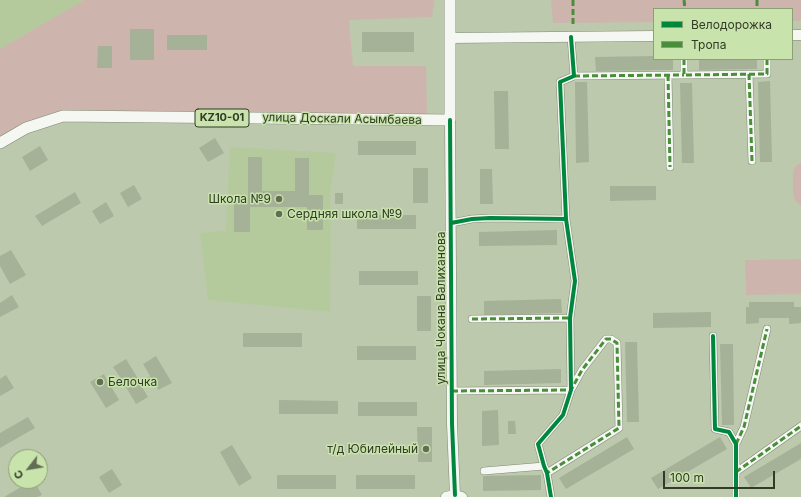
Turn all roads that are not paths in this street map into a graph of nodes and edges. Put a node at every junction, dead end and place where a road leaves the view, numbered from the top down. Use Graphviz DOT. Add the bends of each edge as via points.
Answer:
graph roads {
  1 [pos="450,0"];
  2 [pos="653,36"];
  3 [pos="571,37"];
  4 [pos="451,38"];
  5 [pos="684,60"];
  6 [pos="767,60"];
  7 [pos="749,74"];
  8 [pos="668,75"];
  9 [pos="574,76"];
  10 [pos="684,76"];
  11 [pos="450,120"];
  12 [pos="0,143"];
  13 [pos="752,161"];
  14 [pos="670,167"];
  15 [pos="566,219"];
  16 [pos="451,223"];
  17 [pos="570,318"];
  18 [pos="472,319"];
  19 [pos="767,329"];
  20 [pos="713,336"];
  21 [pos="571,390"];
  22 [pos="452,391"];
  23 [pos="801,426"];
  24 [pos="736,444"];
  25 [pos="484,470"];
  26 [pos="545,470"];
  27 [pos="736,472"];
  28 [pos="454,496"];
  29 [pos="551,497"];
  30 [pos="736,497"];
  1 -- 4 [label="main road, улица Чокана Валиханова"];
  2 -- 3 [label="street"];
  3 -- 4 [label="street"];
  3 -- 9 [label="street"];
  4 -- 11 [label="main road, улица Чокана Валиханова"];
  5 -- 10 [label="street"];
  6 -- 7 [label="street" via="766,74"];
  7 -- 10 [label="street"];
  7 -- 13 [label="street"];
  8 -- 9 [label="street"];
  8 -- 10 [label="street"];
  8 -- 14 [label="street"];
  9 -- 15 [label="street" via="560,82"];
  11 -- 12 [label="main road, улица Доскали Асымбаева / KZ10-01" via="63,116 26,128"];
  11 -- 16 [label="street, улица Чокана Валиханова"];
  15 -- 16 [label="street" via="484,218"];
  15 -- 17 [label="street" via="575,281"];
  16 -- 22 [label="street, улица Чокана Валиханова"];
  17 -- 18 [label="street"];
  17 -- 21 [label="street"];
  19 -- 24 [label="street" via="744,427"];
  20 -- 24 [label="street" via="715,429 729,432"];
  21 -- 22 [label="street"];
  21 -- 26 [label="street" via="563,414 538,444"];
  21 -- 26 [label="street" via="582,370 606,339 617,343 618,428"];
  22 -- 28 [label="street, улица Чокана Валиханова"];
  23 -- 27 [label="street"];
  24 -- 27 [label="street"];
  25 -- 26 [label="street"];
  26 -- 29 [label="street"];
  27 -- 30 [label="street"];
}
